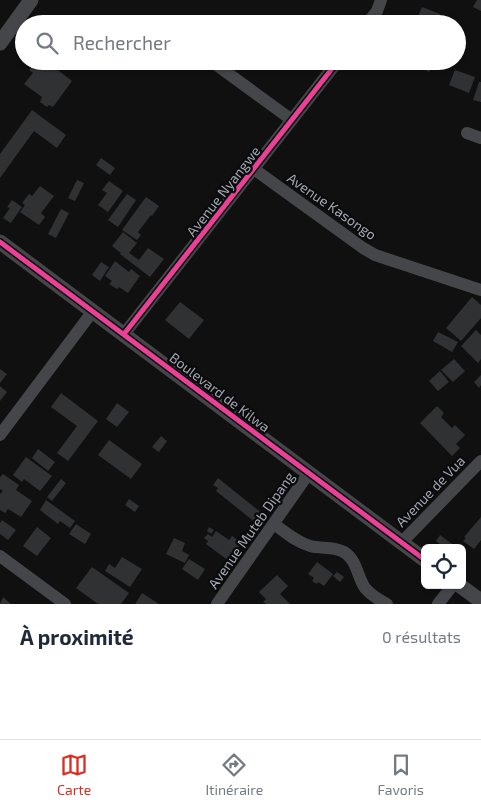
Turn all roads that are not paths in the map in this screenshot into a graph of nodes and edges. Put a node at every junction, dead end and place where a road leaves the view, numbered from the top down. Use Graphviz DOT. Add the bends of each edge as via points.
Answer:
graph roads {
  1 [pos="32,0"];
  2 [pos="381,0"];
  3 [pos="21,15"];
  4 [pos="374,15"];
  5 [pos="15,23"];
  6 [pos="0,43"];
  7 [pos="223,70"];
  8 [pos="331,70"];
  9 [pos="292,120"];
  10 [pos="467,133"];
  11 [pos="481,138"];
  12 [pos="254,169"];
  13 [pos="0,242"];
  14 [pos="481,290"];
  15 [pos="93,311"];
  16 [pos="124,334"];
  17 [pos="0,435"];
  18 [pos="481,460"];
  19 [pos="309,473"];
  20 [pos="274,524"];
  21 [pos="402,543"];
  22 [pos="0,556"];
  23 [pos="421,557"];
  24 [pos="449,589"];
  25 [pos="464,589"];
  26 [pos="481,601"];
  27 [pos="65,604"];
  28 [pos="217,604"];
  29 [pos="387,604"];
  30 [pos="438,604"];
  1 -- 3 [label="street"];
  2 -- 4 [label="street"];
  5 -- 6 [label="street"];
  7 -- 9 [label="street"];
  8 -- 9 [label="street, Avenue Nyangwe"];
  9 -- 12 [label="street, Avenue Nyangwe"];
  10 -- 11 [label="street"];
  12 -- 14 [label="street, Avenue Kasongo" via="375,255"];
  12 -- 16 [label="street, Avenue Nyangwe"];
  13 -- 15 [label="street, Boulevard de Kilwa"];
  15 -- 16 [label="street, Boulevard de Kilwa"];
  15 -- 17 [label="street"];
  16 -- 19 [label="street, Boulevard de Kilwa"];
  18 -- 21 [label="street, Avenue de Vua"];
  19 -- 20 [label="street, Avenue Muteb Dipang"];
  19 -- 21 [label="street, Boulevard de Kilwa"];
  20 -- 28 [label="street, Avenue Muteb Dipang"];
  20 -- 29 [label="street" via="294,539 311,546 344,552 354,562 365,588"];
  21 -- 23 [label="street, Boulevard de Kilwa"];
  22 -- 27 [label="street"];
  24 -- 30 [label="street"];
  25 -- 26 [label="street"];
}
